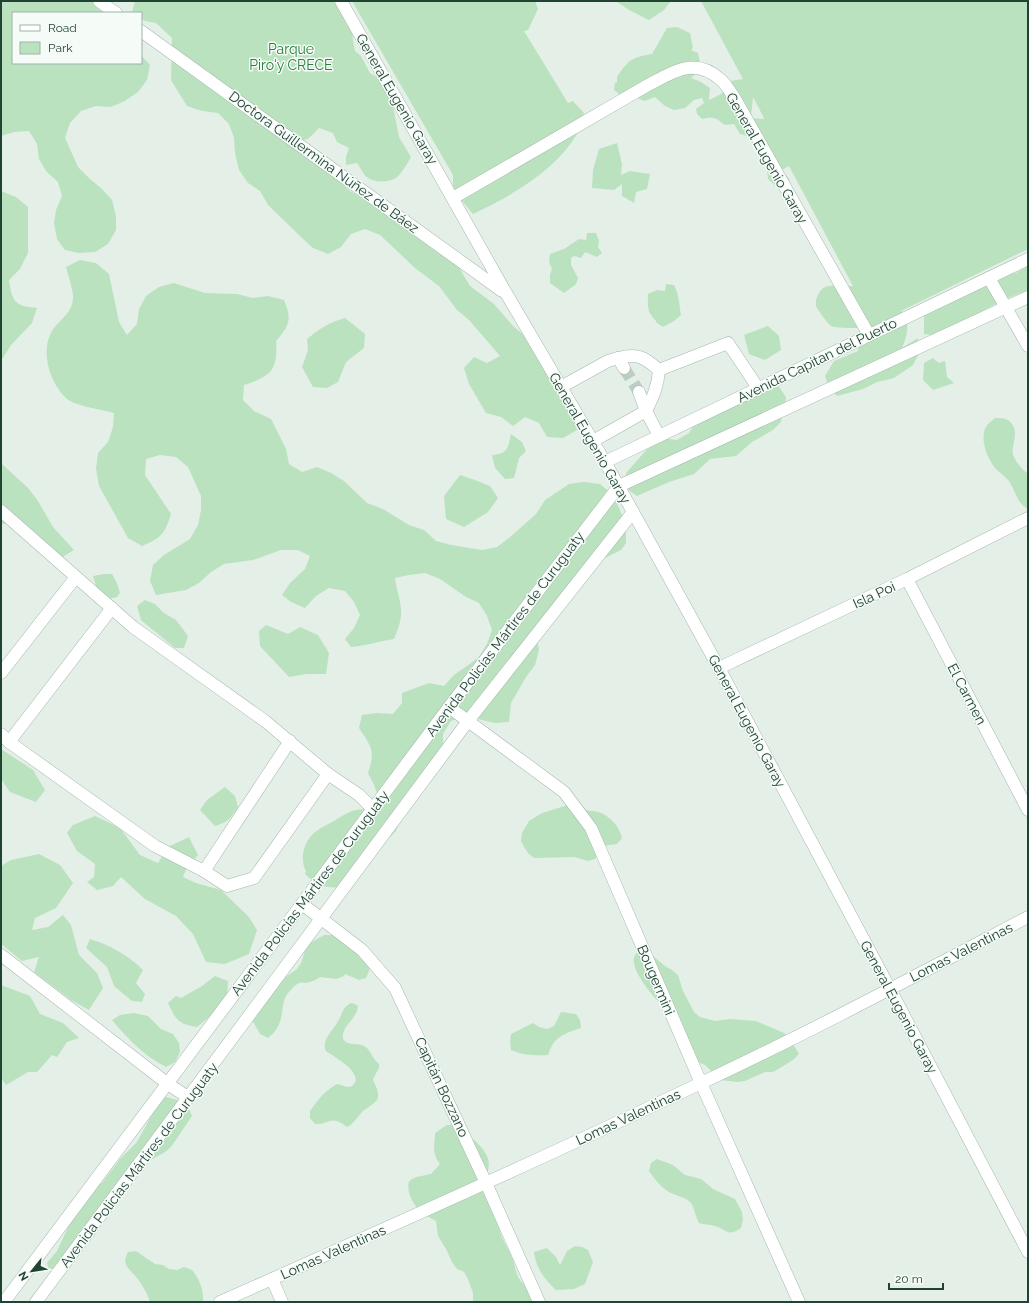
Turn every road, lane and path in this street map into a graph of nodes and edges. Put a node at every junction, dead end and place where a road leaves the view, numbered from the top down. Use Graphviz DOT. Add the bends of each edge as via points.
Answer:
graph roads {
  1 [pos="100,1"];
  2 [pos="340,1"];
  3 [pos="115,12"];
  4 [pos="142,32"];
  5 [pos="452,198"];
  6 [pos="1028,259"];
  7 [pos="989,278"];
  8 [pos="506,293"];
  9 [pos="1028,297"];
  10 [pos="1006,307"];
  11 [pos="869,335"];
  12 [pos="1028,346"];
  13 [pos="659,370"];
  14 [pos="561,387"];
  15 [pos="758,388"];
  16 [pos="639,392"];
  17 [pos="646,411"];
  18 [pos="659,436"];
  19 [pos="593,441"];
  20 [pos="605,462"];
  21 [pos="619,486"];
  22 [pos="1,511"];
  23 [pos="633,512"];
  24 [pos="1028,518"];
  25 [pos="76,577"];
  26 [pos="906,579"];
  27 [pos="112,608"];
  28 [pos="719,668"];
  29 [pos="1,673"];
  30 [pos="449,707"];
  31 [pos="468,721"];
  32 [pos="5,738"];
  33 [pos="290,741"];
  34 [pos="328,774"];
  35 [pos="373,809"];
  36 [pos="1028,810"];
  37 [pos="204,871"];
  38 [pos="302,904"];
  39 [pos="321,917"];
  40 [pos="1028,917"];
  41 [pos="1,955"];
  42 [pos="890,989"];
  43 [pos="701,1083"];
  44 [pos="168,1084"];
  45 [pos="189,1098"];
  46 [pos="486,1183"];
  47 [pos="1028,1252"];
  48 [pos="272,1279"];
  49 [pos="4,1302"];
  50 [pos="36,1302"];
  51 [pos="220,1302"];
  52 [pos="282,1302"];
  53 [pos="539,1302"];
  54 [pos="799,1302"];
  1 -- 3 [label="street"];
  2 -- 5 [label="street, General Eugenio Garay"];
  4 -- 8 [label="street, Doctora Guillermina Núñez de Báez"];
  5 -- 8 [label="street, General Eugenio Garay"];
  5 -- 11 [label="street, General Eugenio Garay" via="679,69 693,67 708,71 721,80 734,97"];
  6 -- 7 [label="street, Avenida Capitan del Puerto"];
  7 -- 10 [label="street"];
  7 -- 11 [label="street, Avenida Capitan del Puerto"];
  8 -- 14 [label="street, General Eugenio Garay"];
  9 -- 10 [label="street"];
  10 -- 12 [label="street"];
  10 -- 21 [label="street"];
  11 -- 15 [label="street, Avenida Capitan del Puerto"];
  13 -- 14 [label="street" via="638,356 628,356 621,363 608,362"];
  13 -- 15 [label="street" via="728,343"];
  13 -- 17 [label="street" via="658,384"];
  14 -- 19 [label="street, General Eugenio Garay"];
  15 -- 18 [label="street, Avenida Capitan del Puerto"];
  16 -- 17 [label="street"];
  17 -- 18 [label="street"];
  17 -- 19 [label="street"];
  18 -- 20 [label="street, Avenida Capitan del Puerto"];
  19 -- 20 [label="street, General Eugenio Garay"];
  20 -- 21 [label="street, General Eugenio Garay"];
  21 -- 23 [label="street, General Eugenio Garay"];
  21 -- 30 [label="street, Avenida Policías Mártires de Curuguaty"];
  22 -- 25 [label="street"];
  23 -- 28 [label="street, General Eugenio Garay"];
  23 -- 31 [label="street, Avenida Policías Mártires de Curuguaty"];
  24 -- 26 [label="street, Isla Poi"];
  25 -- 27 [label="street"];
  25 -- 29 [label="street"];
  26 -- 28 [label="street, Isla Poi"];
  26 -- 36 [label="street, El Carmen"];
  27 -- 32 [label="street"];
  27 -- 33 [label="street" via="133,627"];
  28 -- 42 [label="street, General Eugenio Garay"];
  30 -- 31 [label="street, Bougermini"];
  30 -- 35 [label="street, Avenida Policías Mártires de Curuguaty"];
  31 -- 39 [label="street, Avenida Policías Mártires de Curuguaty"];
  31 -- 43 [label="street, Bougermini" via="564,792 591,828"];
  32 -- 37 [label="street" via="155,846"];
  33 -- 34 [label="street"];
  33 -- 37 [label="street"];
  34 -- 35 [label="street" via="359,795"];
  34 -- 37 [label="street" via="254,878 227,886"];
  35 -- 38 [label="street, Avenida Policías Mártires de Curuguaty"];
  38 -- 39 [label="street, Capitán Bozzano"];
  38 -- 44 [label="street, Avenida Policías Mártires de Curuguaty"];
  39 -- 45 [label="street, Avenida Policías Mártires de Curuguaty"];
  39 -- 46 [label="street, Capitán Bozzano" via="362,950 395,988"];
  40 -- 42 [label="street, Lomas Valentinas"];
  41 -- 44 [label="street"];
  42 -- 43 [label="street, Lomas Valentinas"];
  42 -- 47 [label="street, General Eugenio Garay"];
  43 -- 46 [label="street, Lomas Valentinas"];
  43 -- 54 [label="street, Bougermini"];
  44 -- 45 [label="street"];
  44 -- 49 [label="street, Avenida Policías Mártires de Curuguaty"];
  45 -- 50 [label="street, Avenida Policías Mártires de Curuguaty"];
  46 -- 48 [label="street, Lomas Valentinas"];
  46 -- 53 [label="street, Capitán Bozzano"];
  48 -- 51 [label="street, Lomas Valentinas"];
  48 -- 52 [label="street"];
}
